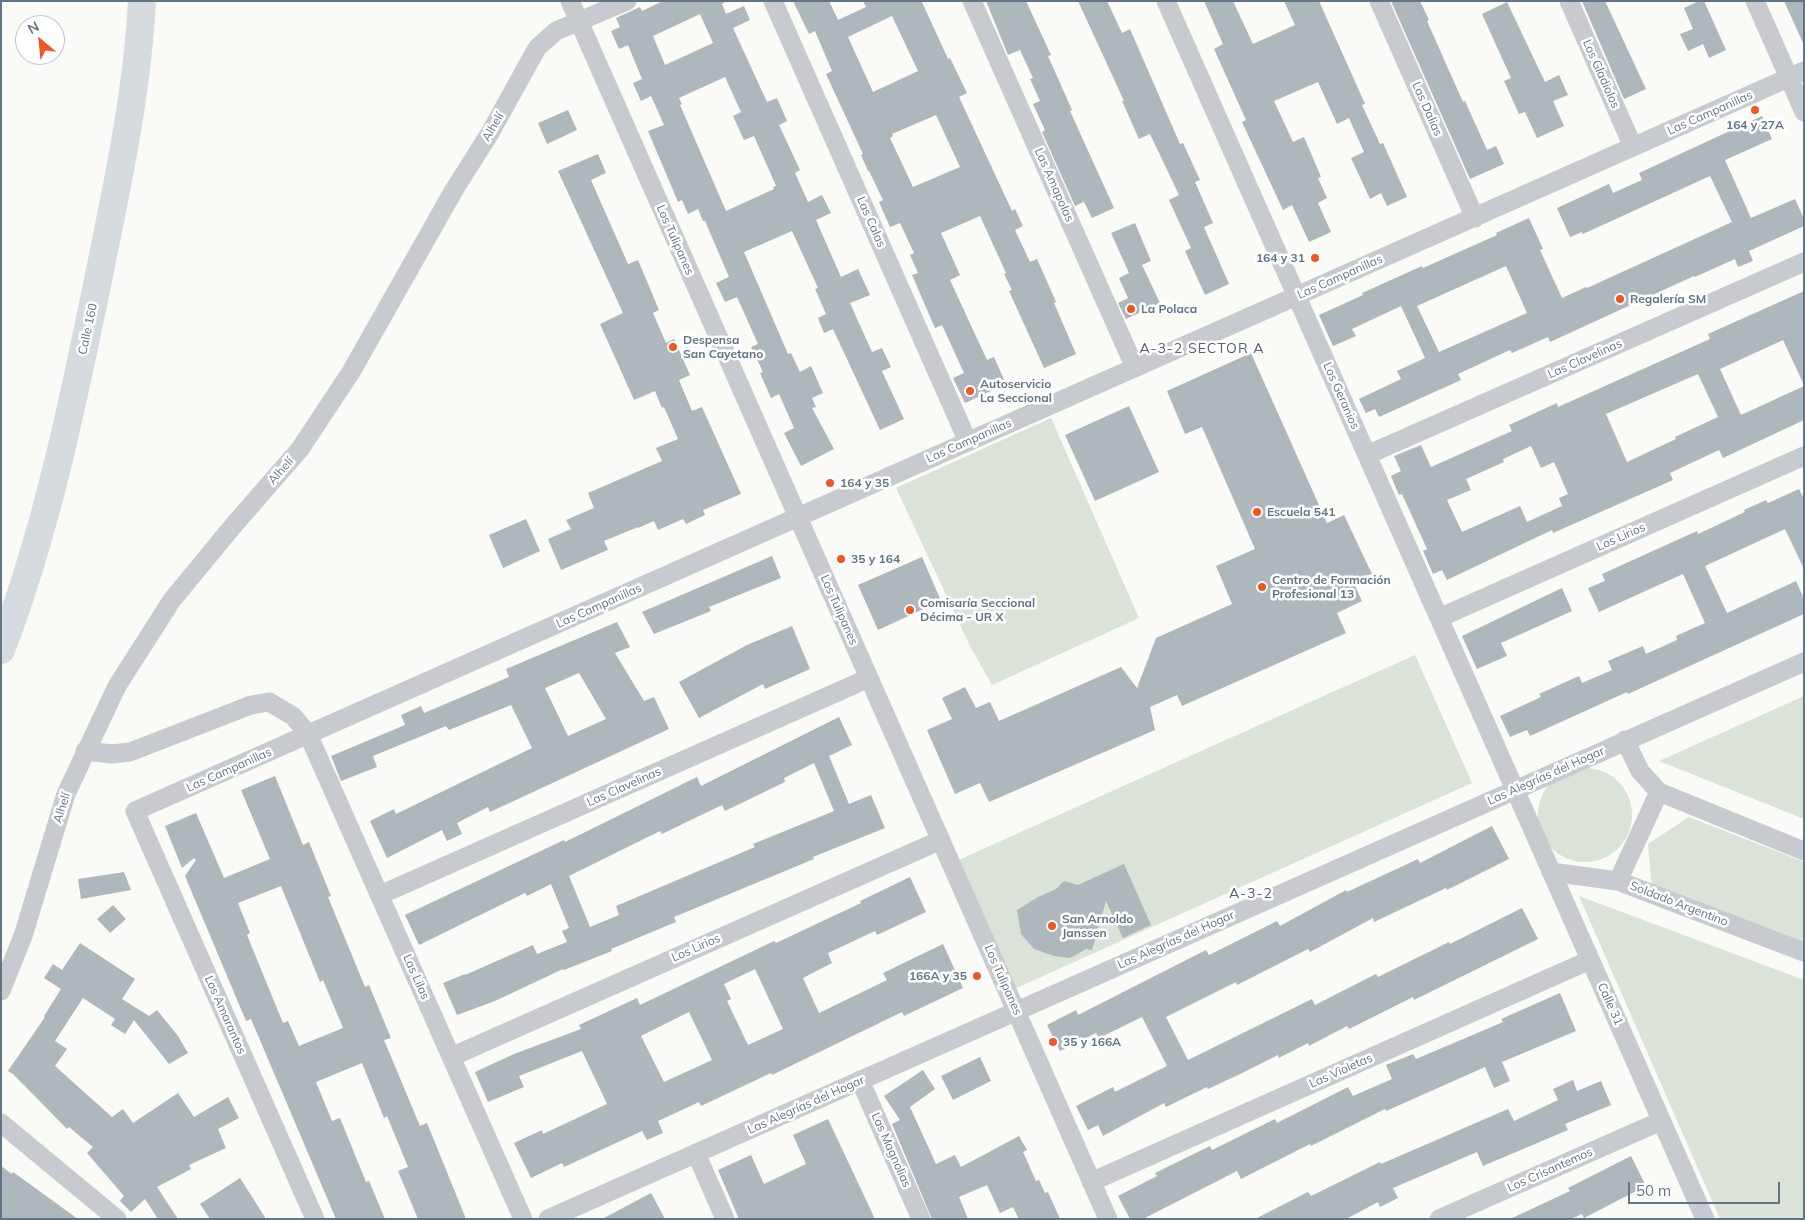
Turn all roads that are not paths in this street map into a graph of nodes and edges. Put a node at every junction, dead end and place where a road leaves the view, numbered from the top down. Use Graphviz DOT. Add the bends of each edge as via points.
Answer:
graph roads {
  1 [pos="142,1"];
  2 [pos="570,1"];
  3 [pos="627,1"];
  4 [pos="774,1"];
  5 [pos="972,1"];
  6 [pos="1166,1"];
  7 [pos="1379,1"];
  8 [pos="1569,1"];
  9 [pos="1755,1"];
  10 [pos="579,22"];
  11 [pos="1796,75"];
  12 [pos="1804,112"];
  13 [pos="1633,147"];
  14 [pos="1475,218"];
  15 [pos="1804,262"];
  16 [pos="1297,296"];
  17 [pos="1135,368"];
  18 [pos="968,442"];
  19 [pos="1367,456"];
  20 [pos="1804,456"];
  21 [pos="798,518"];
  22 [pos="1439,618"];
  23 [pos="1,650"];
  24 [pos="1804,662"];
  25 [pos="869,678"];
  26 [pos="308,734"];
  27 [pos="1626,740"];
  28 [pos="86,751"];
  29 [pos="1515,790"];
  30 [pos="1659,792"];
  31 [pos="135,811"];
  32 [pos="940,840"];
  33 [pos="1804,851"];
  34 [pos="1551,872"];
  35 [pos="1618,881"];
  36 [pos="380,895"];
  37 [pos="1804,952"];
  38 [pos="1590,960"];
  39 [pos="1,991"];
  40 [pos="1016,1011"];
  41 [pos="451,1057"];
  42 [pos="860,1080"];
  43 [pos="1661,1120"];
  44 [pos="1,1123"];
  45 [pos="696,1153"];
  46 [pos="1092,1182"];
  47 [pos="117,1219"];
  48 [pos="315,1219"];
  49 [pos="523,1219"];
  50 [pos="548,1219"];
  51 [pos="725,1219"];
  52 [pos="922,1219"];
  53 [pos="1108,1219"];
  54 [pos="1440,1219"];
  55 [pos="1705,1219"];
  1 -- 23 [label="main road, Calle 160" via="140,46 117,188 89,324 53,481 18,605"];
  2 -- 10 [label="street, Los Tulipanes"];
  3 -- 10 [label="street, Alhelí"];
  4 -- 18 [label="street, Las Calas"];
  5 -- 17 [label="street, Las Amapolas"];
  6 -- 16 [label="street, Los Geranios"];
  7 -- 14 [label="street, Las Dalias"];
  8 -- 13 [label="street, Los Gladiolos"];
  9 -- 11 [label="street"];
  10 -- 21 [label="street, Los Tulipanes"];
  10 -- 28 [label="street, Alhelí" via="556,31 537,48 351,372 300,449 172,600 117,686"];
  11 -- 12 [label="street"];
  11 -- 13 [label="street, Las Campanillas"];
  13 -- 14 [label="street, Las Campanillas"];
  14 -- 16 [label="street, Las Campanillas"];
  15 -- 19 [label="street, Las Clavelinas"];
  16 -- 17 [label="street, Las Campanillas"];
  16 -- 19 [label="street, Los Geranios"];
  17 -- 18 [label="street, Las Campanillas"];
  18 -- 21 [label="street, Las Campanillas"];
  19 -- 22 [label="street, Los Geranios"];
  20 -- 22 [label="street, Los Lirios"];
  21 -- 25 [label="street, Los Tulipanes"];
  21 -- 26 [label="street, Las Campanillas"];
  22 -- 29 [label="street, Los Geranios"];
  24 -- 27 [label="street, Las Alegrías del Hogar"];
  25 -- 32 [label="street, Los Tulipanes"];
  25 -- 36 [label="street, Las Clavelinas"];
  26 -- 28 [label="street, Las Lilas" via="293,716 269,702 251,705 130,752"];
  26 -- 31 [label="street, Las Campanillas"];
  26 -- 36 [label="street, Las Lilas"];
  27 -- 29 [label="street, Las Alegrías del Hogar"];
  27 -- 30 [label="street" via="1640,771"];
  28 -- 39 [label="street, Alhelí" via="66,794 23,936"];
  29 -- 34 [label="street, Calle 31"];
  29 -- 40 [label="street, Las Alegrías del Hogar"];
  30 -- 33 [label="street"];
  30 -- 35 [label="street"];
  31 -- 48 [label="street, Los Amarantos"];
  32 -- 40 [label="street, Los Tulipanes"];
  32 -- 41 [label="street, Los Lirios"];
  34 -- 35 [label="street, Soldado Argentino"];
  34 -- 38 [label="street, Calle 31"];
  35 -- 37 [label="street, Soldado Argentino"];
  36 -- 41 [label="street, Las Lilas"];
  38 -- 43 [label="street, Calle 31"];
  38 -- 46 [label="street, Las Violetas"];
  40 -- 42 [label="street, Las Alegrías del Hogar"];
  40 -- 46 [label="street, Los Tulipanes"];
  41 -- 49 [label="street, Las Lilas"];
  42 -- 45 [label="street, Las Alegrías del Hogar"];
  42 -- 52 [label="street, Las Magnolias"];
  43 -- 54 [label="street, Los Crisantemos"];
  43 -- 55 [label="street, Calle 31"];
  44 -- 47 [label="street"];
  45 -- 50 [label="street, Las Alegrías del Hogar"];
  45 -- 51 [label="street"];
  46 -- 53 [label="street, Los Tulipanes"];
}
